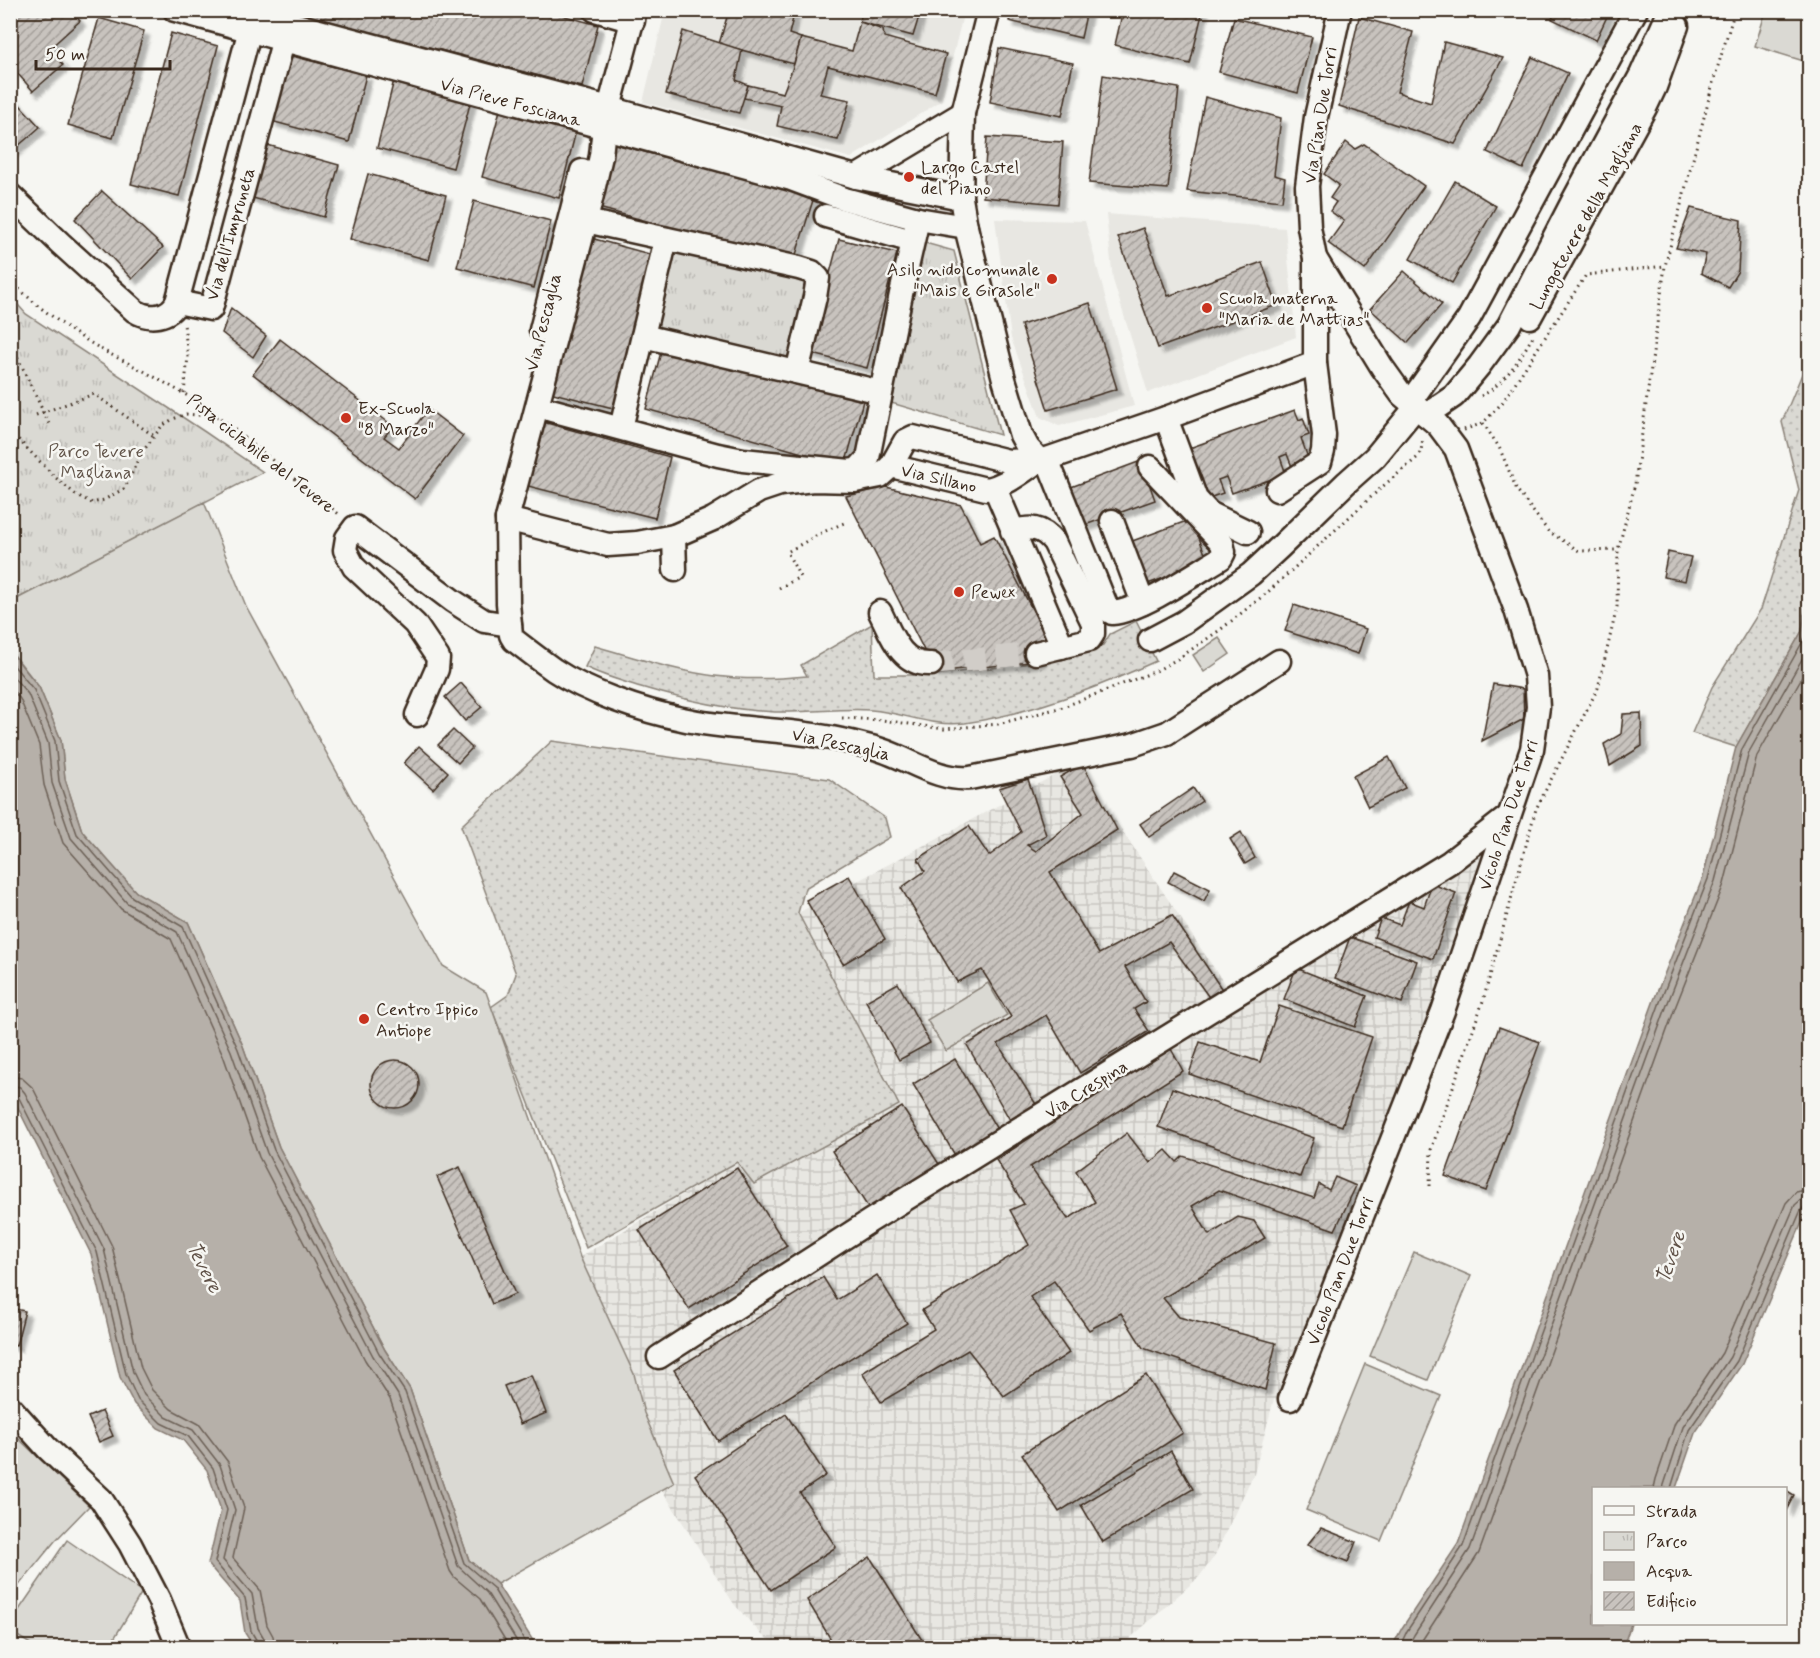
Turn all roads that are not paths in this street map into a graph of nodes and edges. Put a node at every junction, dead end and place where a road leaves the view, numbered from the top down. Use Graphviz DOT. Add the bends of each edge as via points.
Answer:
graph roads {
  1 [pos="175,10"];
  2 [pos="595,10"];
  3 [pos="988,10"];
  4 [pos="1340,10"];
  5 [pos="1636,10"];
  6 [pos="1670,10"];
  7 [pos="1682,10"];
  8 [pos="250,16"];
  9 [pos="634,16"];
  10 [pos="288,24"];
  11 [pos="963,113"];
  12 [pos="607,117"];
  13 [pos="856,177"];
  14 [pos="10,195"];
  15 [pos="961,198"];
  16 [pos="826,216"];
  17 [pos="918,219"];
  18 [pos="586,221"];
  19 [pos="966,227"];
  20 [pos="666,239"];
  21 [pos="912,242"];
  22 [pos="1315,258"];
  23 [pos="1491,276"];
  24 [pos="177,302"];
  25 [pos="643,336"];
  26 [pos="1315,363"];
  27 [pos="797,372"];
  28 [pos="1412,377"];
  29 [pos="881,392"];
  30 [pos="1454,396"];
  31 [pos="1417,408"];
  32 [pos="551,410"];
  33 [pos="1166,418"];
  34 [pos="621,428"];
  35 [pos="1043,460"];
  36 [pos="891,466"];
  37 [pos="1150,467"];
  38 [pos="995,488"];
  39 [pos="1277,490"];
  40 [pos="507,519"];
  41 [pos="1112,521"];
  42 [pos="1012,531"];
  43 [pos="1248,532"];
  44 [pos="674,536"];
  45 [pos="675,570"];
  46 [pos="1143,603"];
  47 [pos="880,612"];
  48 [pos="510,625"];
  49 [pos="1150,640"];
  50 [pos="1061,647"];
  51 [pos="1036,653"];
  52 [pos="1279,661"];
  53 [pos="931,664"];
  54 [pos="417,715"];
  55 [pos="1509,816"];
  56 [pos="659,1357"];
  57 [pos="1290,1399"];
  58 [pos="10,1407"];
  59 [pos="179,1647"];
  1 -- 8 [label="street, Via Pieve Fosciana"];
  2 -- 9 [label="street"];
  3 -- 11 [label="street"];
  4 -- 22 [label="street, Via Pian Due Torri" via="1324,75 1308,173 1308,212"];
  5 -- 23 [label="street, Lungotevere della Magliana"];
  6 -- 30 [label="street, Lungotevere della Magliana" via="1641,75 1509,325"];
  7 -- 30 [label="street, Lungotevere della Magliana" via="1655,87 1528,321 1492,372"];
  8 -- 10 [label="street, Via Pieve Fosciana"];
  8 -- 24 [label="street, Via dell'Impruneta"];
  9 -- 12 [label="street, Via Pescaglia"];
  10 -- 12 [label="street, Via Pieve Fosciana"];
  10 -- 24 [label="street, Via dell'Impruneta" via="211,309"];
  11 -- 13 [label="street"];
  11 -- 15 [label="street"];
  12 -- 13 [label="street, Via Pieve Fosciana"];
  12 -- 17 [label="street, Via Pieve Fosciana" via="845,199"];
  12 -- 18 [label="street, Via Pescaglia"];
  12 -- 40 [label="street, Via Pescaglia" via="587,152 496,502"];
  13 -- 15 [label="street"];
  14 -- 24 [label="street" via="135,311 143,316 158,316 174,308"];
  15 -- 19 [label="street"];
  16 -- 21 [label="street"];
  17 -- 19 [label="street"];
  17 -- 21 [label="street"];
  18 -- 20 [label="street"];
  18 -- 40 [label="street, Via Pescaglia"];
  19 -- 35 [label="street" via="1021,435 1028,448"];
  20 -- 25 [label="street"];
  20 -- 27 [label="street" via="799,268 818,278"];
  21 -- 29 [label="street"];
  22 -- 26 [label="street, Via Pian Due Torri"];
  22 -- 31 [label="street, Vicolo Pian Due Torri" via="1382,367"];
  23 -- 28 [label="street"];
  23 -- 31 [label="street, Lungotevere della Magliana"];
  25 -- 27 [label="street"];
  25 -- 34 [label="street"];
  26 -- 33 [label="street, Via Sillano"];
  26 -- 39 [label="street, Via Pian Due Torri" via="1324,435 1320,462"];
  27 -- 29 [label="street"];
  29 -- 34 [label="street" via="868,458 858,469 850,471 743,460"];
  30 -- 31 [label="street, Lungotevere della Magliana"];
  31 -- 49 [label="street, Lungotevere della Magliana" via="1375,458 1251,574 1184,622"];
  31 -- 55 [label="street, Vicolo Pian Due Torri" via="1438,425 1456,449 1516,610 1536,676 1538,707 1532,749"];
  32 -- 34 [label="street"];
  33 -- 35 [label="street, Via Sillano"];
  33 -- 43 [label="street" via="1196,499 1209,513"];
  35 -- 36 [label="street, Via Sillano" via="1008,461 913,437 905,441"];
  35 -- 38 [label="street, Via Sillano"];
  35 -- 46 [label="street" via="1108,610 1117,613"];
  36 -- 38 [label="street, Via Sillano"];
  36 -- 44 [label="street" via="880,476 855,481 780,484"];
  37 -- 46 [label="street" via="1222,543 1224,552 1221,558"];
  38 -- 42 [label="street"];
  40 -- 44 [label="street" via="608,545"];
  40 -- 48 [label="street, Via Pescaglia"];
  41 -- 46 [label="street"];
  42 -- 50 [label="street"];
  42 -- 50 [label="street" via="1045,531 1094,623 1089,640"];
  44 -- 45 [label="street"];
  47 -- 53 [label="street" via="905,655 913,662"];
  48 -- 52 [label="street, Via Pescaglia" via="514,640 556,671 615,699 681,719 802,733 874,747 944,777 958,779 1132,745 1161,735"];
  48 -- 54 [label="street" via="484,621 355,527 345,550 354,567 415,624 438,658"];
  50 -- 51 [label="street"];
  55 -- 56 [label="street, Via Crespina" via="1440,868 870,1221"];
  55 -- 57 [label="street, Vicolo Pian Due Torri" via="1443,1011"];
  58 -- 59 [label="street" via="100,1499 130,1544"];
}
